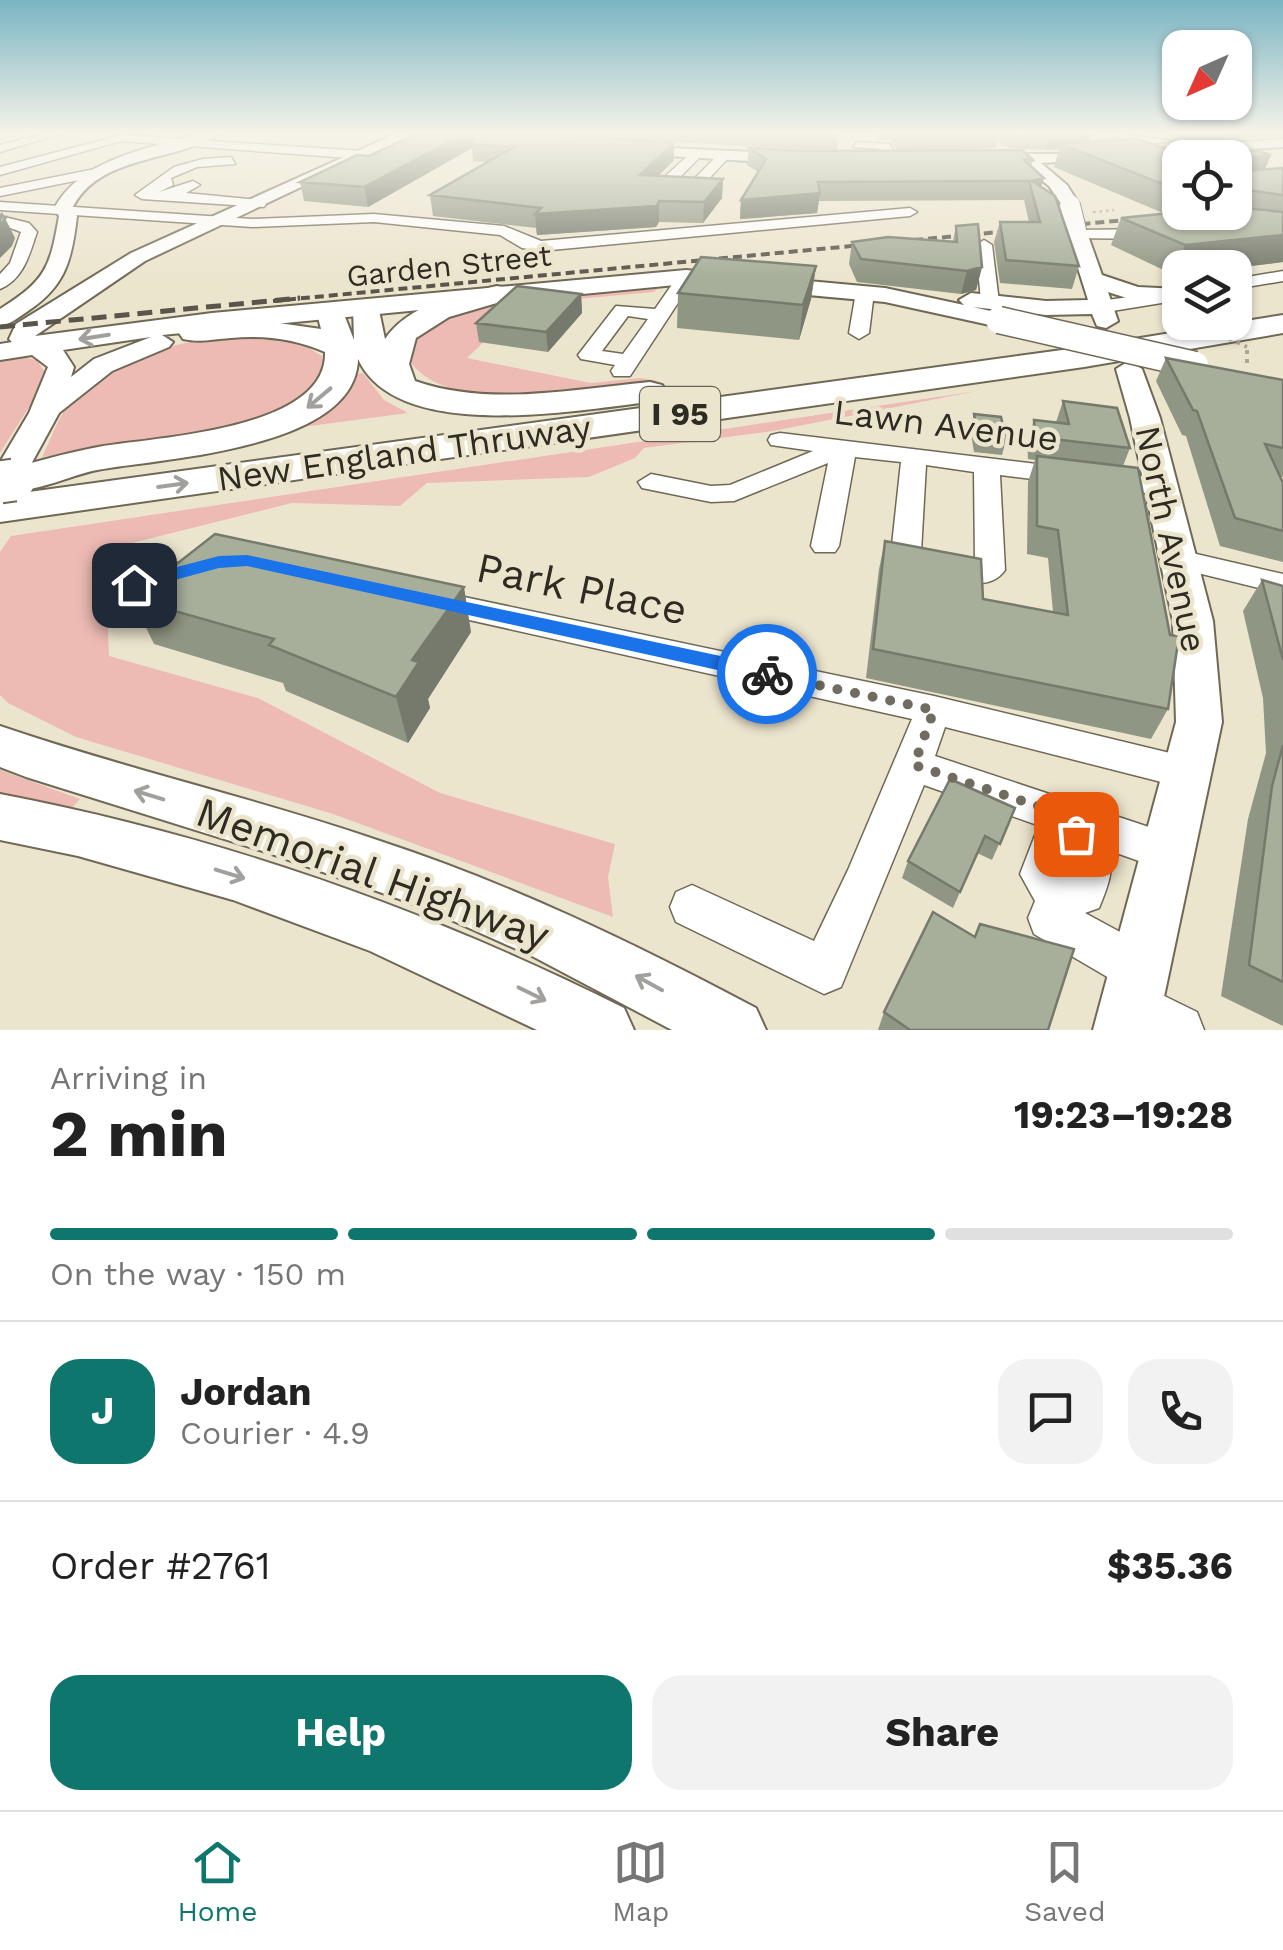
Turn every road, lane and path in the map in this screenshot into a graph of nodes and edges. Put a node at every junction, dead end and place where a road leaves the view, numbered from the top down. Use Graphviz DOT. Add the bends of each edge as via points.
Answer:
graph roads {
  1 [pos="50,182"];
  2 [pos="85,182"];
  3 [pos="168,182"];
  4 [pos="297,182"];
  5 [pos="668,182"];
  6 [pos="697,182"];
  7 [pos="1051,182"];
  8 [pos="1060,182"];
  9 [pos="1071,182"];
  10 [pos="193,185"];
  11 [pos="1062,191"];
  12 [pos="0,192"];
  13 [pos="169,196"];
  14 [pos="258,204"];
  15 [pos="0,206"];
  16 [pos="63,209"];
  17 [pos="1114,210"];
  18 [pos="910,212"];
  19 [pos="1090,212"];
  20 [pos="0,220"];
  21 [pos="219,220"];
  22 [pos="1077,232"];
  23 [pos="1172,232"];
  24 [pos="984,246"];
  25 [pos="1283,276"];
  26 [pos="686,278"];
  27 [pos="1091,280"];
  28 [pos="1252,281"];
  29 [pos="0,284"];
  30 [pos="865,292"];
  31 [pos="497,294"];
  32 [pos="905,298"];
  33 [pos="1162,300"];
  34 [pos="1283,303"];
  35 [pos="1162,306"];
  36 [pos="367,307"];
  37 [pos="1162,307"];
  38 [pos="1252,309"];
  39 [pos="995,311"];
  40 [pos="312,312"];
  41 [pos="1103,314"];
  42 [pos="660,315"];
  43 [pos="0,319"];
  44 [pos="1283,324"];
  45 [pos="194,333"];
  46 [pos="859,333"];
  47 [pos="1233,340"];
  48 [pos="34,346"];
  49 [pos="339,347"];
  50 [pos="0,352"];
  51 [pos="1124,360"];
  52 [pos="1238,369"];
  53 [pos="400,386"];
  54 [pos="695,389"];
  55 [pos="44,414"];
  56 [pos="780,440"];
  57 [pos="844,448"];
  58 [pos="914,456"];
  59 [pos="987,465"];
  60 [pos="88,476"];
  61 [pos="651,482"];
  62 [pos="1162,486"];
  63 [pos="3,490"];
  64 [pos="825,546"];
  65 [pos="1179,560"];
  66 [pos="219,562"];
  67 [pos="1283,584"];
  68 [pos="133,585"];
  69 [pos="400,594"];
  70 [pos="934,710"];
  71 [pos="0,746"];
  72 [pos="914,765"];
  73 [pos="1185,772"];
  74 [pos="0,817"];
  75 [pos="1078,827"];
  76 [pos="1166,852"];
  77 [pos="692,907"];
  78 [pos="1144,1008"];
  79 [pos="602,1030"];
  80 [pos="734,1030"];
  1 -- 12 [label="street"];
  2 -- 16 [label="main road" via="70,192"];
  3 -- 13 [label="street" via="142,194"];
  4 -- 14 [label="main road"];
  5 -- 6 [label="street"];
  7 -- 11 [label="main road"];
  8 -- 11 [label="main road, North Avenue"];
  9 -- 11 [label="main road"];
  10 -- 13 [label="street"];
  11 -- 22 [label="main road, North Avenue, bridge"];
  13 -- 14 [label="street"];
  14 -- 21 [label="main road"];
  15 -- 16 [label="street"];
  16 -- 21 [label="street"];
  16 -- 43 [label="main road" via="68,216 59,275"];
  17 -- 19 [label="path"];
  18 -- 21 [label="street" via="541,246 493,229 374,218"];
  20 -- 29 [label="street" via="29,232 18,264"];
  21 -- 48 [label="main road" via="71,297 23,332 22,339"];
  22 -- 23 [label="street"];
  22 -- 27 [label="main road, North Avenue"];
  24 -- 39 [label="street"];
  25 -- 28 [label="street"];
  26 -- 30 [label="main road, Garden Street"];
  26 -- 31 [label="main road, Garden Street"];
  26 -- 42 [label="street"];
  27 -- 33 [label="main road"];
  27 -- 41 [label="main road, North Avenue"];
  30 -- 32 [label="main road, Garden Street"];
  30 -- 46 [label="street"];
  31 -- 36 [label="main road, Garden Street"];
  31 -- 53 [label="highway" via="438,311 407,329 392,350"];
  32 -- 39 [label="main road, Garden Street"];
  32 -- 39 [label="main road, Garden Street"];
  34 -- 38 [label="highway"];
  35 -- 41 [label="street"];
  36 -- 40 [label="main road, Garden Street"];
  36 -- 53 [label="highway" via="374,360"];
  37 -- 54 [label="highway, New England Thruway / I 95"];
  39 -- 41 [label="main road"];
  39 -- 51 [label="main road, Garden Street, bridge"];
  40 -- 45 [label="main road"];
  40 -- 48 [label="main road, Garden Street, one-way"];
  40 -- 49 [label="highway"];
  41 -- 51 [label="main road, North Avenue"];
  42 -- 42 [label="street" via="623,310 588,355 625,366"];
  60 -- 44 [label="highway, New England Thruway / I 95, one-way" via="1065,360"];
  45 -- 49 [label="highway" via="276,328"];
  45 -- 55 [label="main road" via="103,364"];
  47 -- 52 [label="path, bridge" via="1247,347"];
  48 -- 50 [label="main road, Garden Street"];
  48 -- 55 [label="main road" via="62,368"];
  49 -- 60 [label="highway, one-way" via="341,369 330,389 289,418"];
  51 -- 52 [label="main road, Garden Street, bridge"];
  51 -- 62 [label="main road, North Avenue"];
  53 -- 54 [label="highway" via="437,399 486,403"];
  54 -- 60 [label="highway, New England Thruway / I 95"];
  55 -- 63 [label="main road"];
  56 -- 57 [label="street, Lawn Avenue"];
  57 -- 58 [label="street, Lawn Avenue"];
  57 -- 61 [label="street" via="734,493"];
  57 -- 64 [label="street"];
  58 -- 59 [label="street, Lawn Avenue"];
  58 -- 59 [label="street" via="906,554 914,562 982,575 990,570"];
  59 -- 62 [label="street, Lawn Avenue"];
  60 -- 63 [label="highway, New England Thruway / I 95"];
  62 -- 65 [label="main road, North Avenue"];
  65 -- 67 [label="street"];
  65 -- 73 [label="main road, North Avenue" via="1199,668 1199,722"];
  66 -- 68 [label="street"];
  69 -- 70 [label="street, Park Place"];
  70 -- 72 [label="street"];
  70 -- 73 [label="street, Park Place"];
  80 -- 71 [label="main road, Memorial Highway, one-way" via="614,964 488,907"];
  72 -- 75 [label="street"];
  72 -- 77 [label="street" via="824,970"];
  73 -- 76 [label="main road, North Avenue"];
  74 -- 79 [label="main road, Memorial Highway, one-way" via="124,843 349,914"];
  75 -- 76 [label="street"];
  75 -- 78 [label="street" via="1052,842 1042,874 1058,899 1050,918"];
  76 -- 78 [label="main road, North Avenue"];
}
